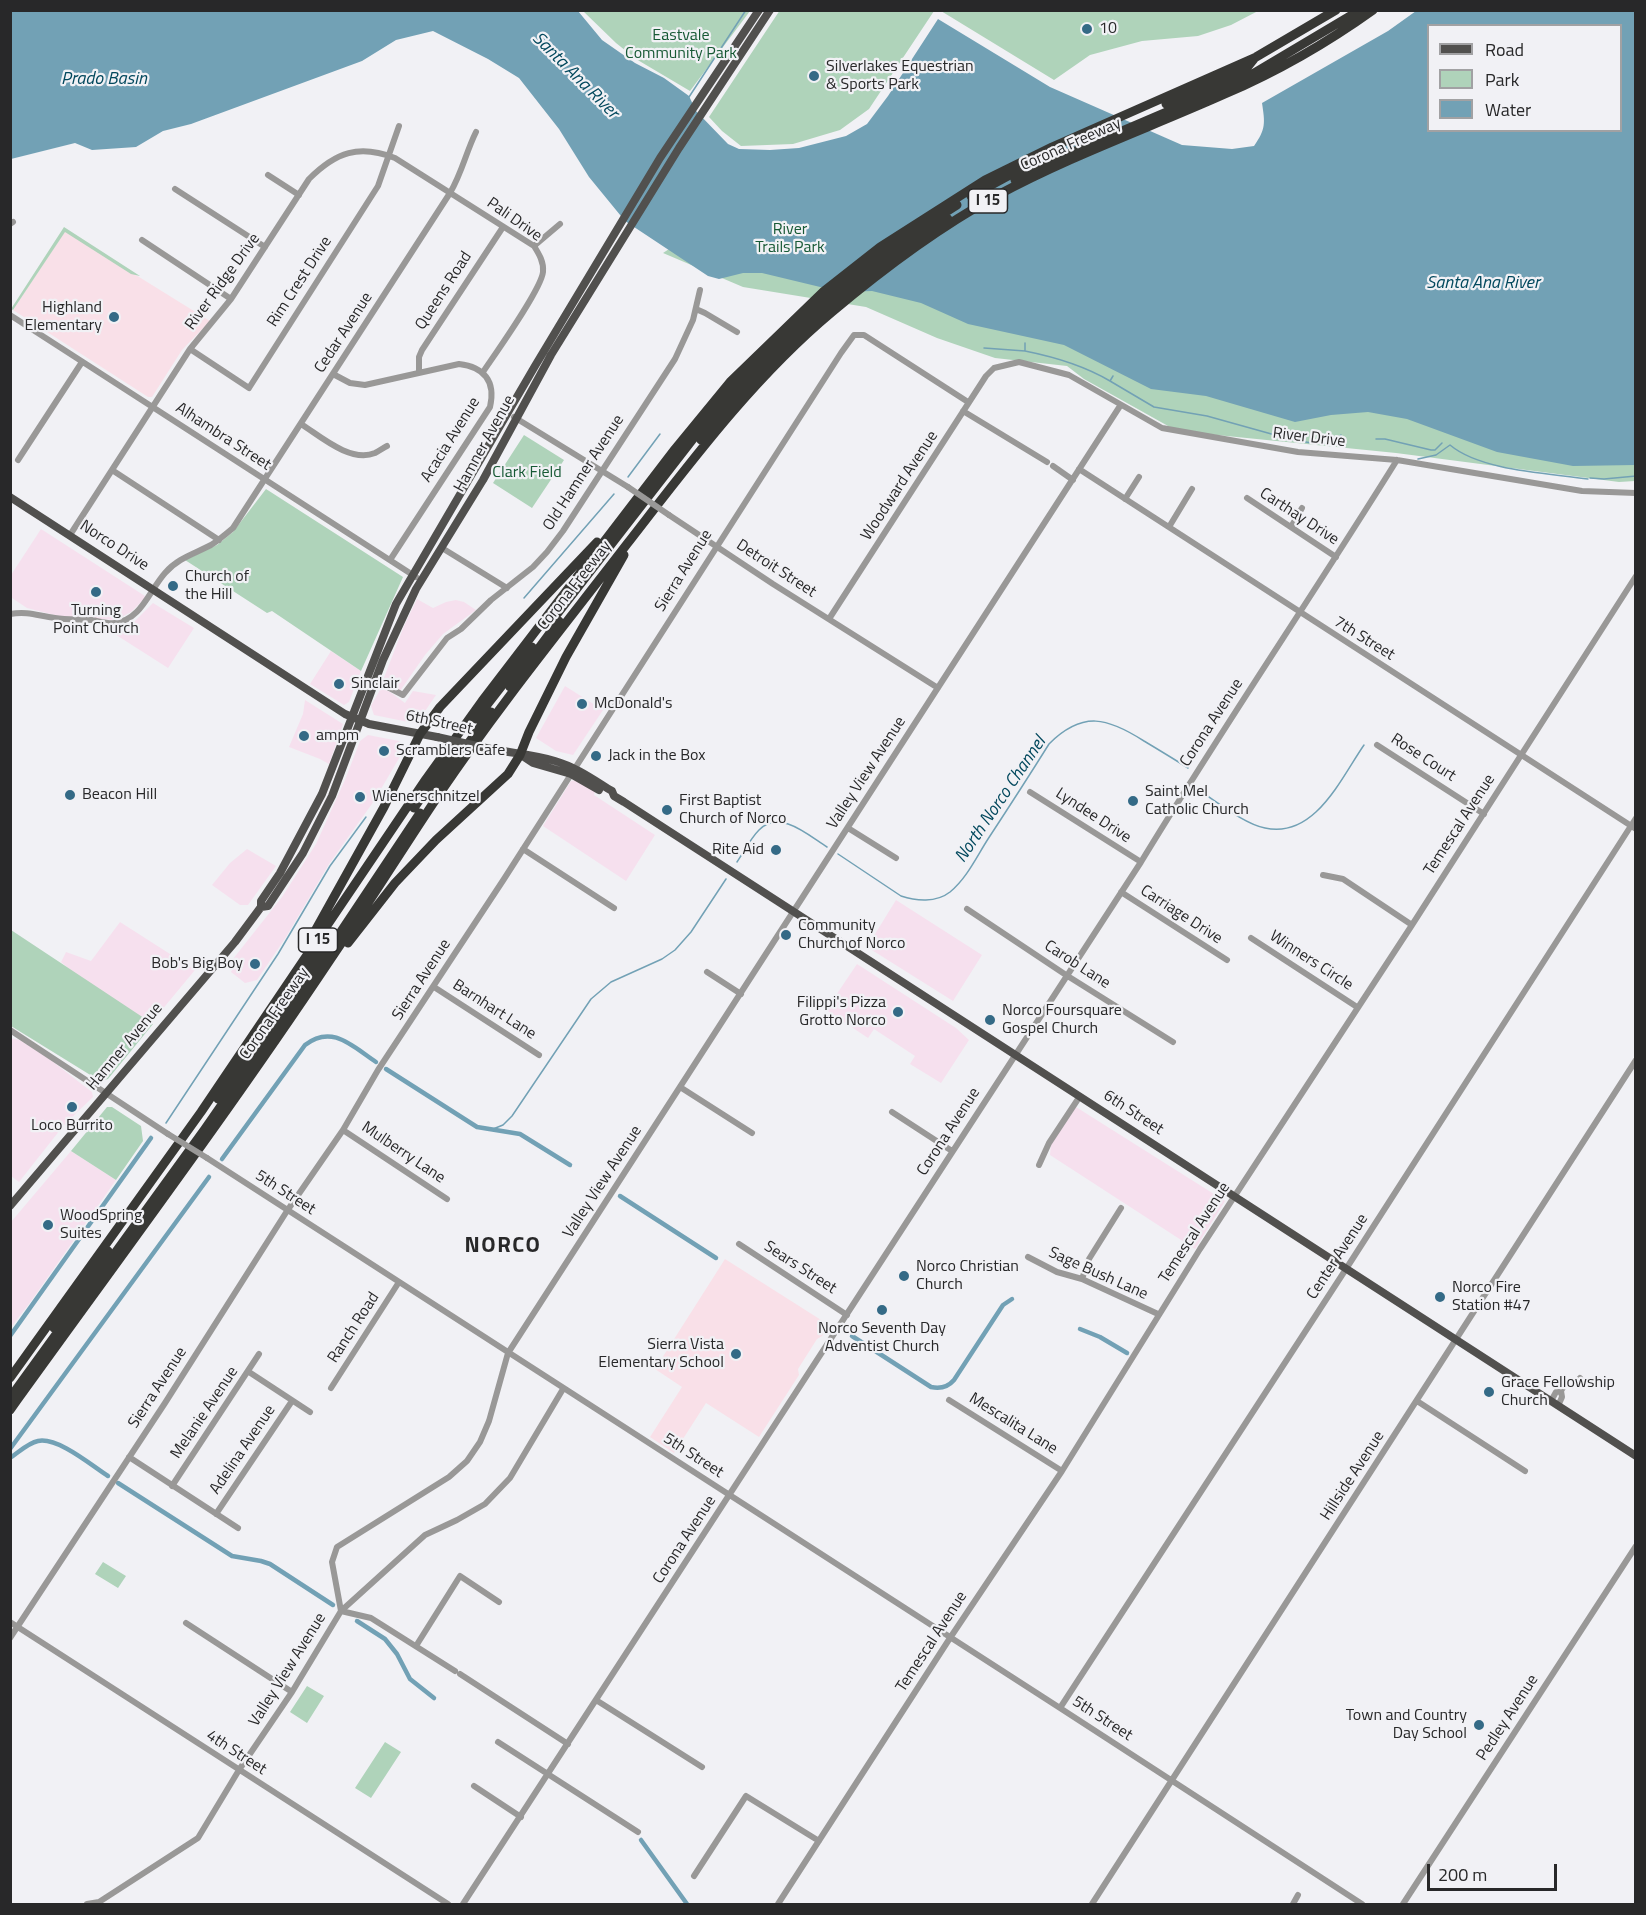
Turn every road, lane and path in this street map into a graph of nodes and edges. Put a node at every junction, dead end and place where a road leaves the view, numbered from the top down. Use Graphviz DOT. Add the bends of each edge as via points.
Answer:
graph roads {
  1 [pos="759,10"];
  2 [pos="770,10"];
  3 [pos="1336,10"];
  4 [pos="1360,10"];
  5 [pos="1373,10"];
  6 [pos="1160,118"];
  7 [pos="399,126"];
  8 [pos="476,132"];
  9 [pos="389,155"];
  10 [pos="268,175"];
  11 [pos="175,189"];
  12 [pos="450,193"];
  13 [pos="299,195"];
  14 [pos="560,224"];
  15 [pos="502,227"];
  16 [pos="142,240"];
  17 [pos="534,246"];
  18 [pos="265,247"];
  19 [pos="700,290"];
  20 [pos="231,298"];
  21 [pos="822,307"];
  22 [pos="696,309"];
  23 [pos="10,315"];
  24 [pos="737,333"];
  25 [pos="190,349"];
  26 [pos="82,362"];
  27 [pos="994,368"];
  28 [pos="483,372"];
  29 [pos="419,373"];
  30 [pos="333,374"];
  31 [pos="968,402"];
  32 [pos="1120,406"];
  33 [pos="153,407"];
  34 [pos="963,411"];
  35 [pos="508,413"];
  36 [pos="517,419"];
  37 [pos="301,424"];
  38 [pos="387,446"];
  39 [pos="18,460"];
  40 [pos="1397,460"];
  41 [pos="1079,469"];
  42 [pos="112,470"];
  43 [pos="601,471"];
  44 [pos="1139,477"];
  45 [pos="264,480"];
  46 [pos="1073,480"];
  47 [pos="1192,489"];
  48 [pos="1635,493"];
  49 [pos="10,497"];
  50 [pos="1247,498"];
  51 [pos="1125,499"];
  52 [pos="632,506"];
  53 [pos="1302,508"];
  54 [pos="647,518"];
  55 [pos="1169,527"];
  56 [pos="1292,527"];
  57 [pos="70,535"];
  58 [pos="219,540"];
  59 [pos="716,545"];
  60 [pos="442,548"];
  61 [pos="1336,557"];
  62 [pos="390,560"];
  63 [pos="1635,576"];
  64 [pos="418,578"];
  65 [pos="507,588"];
  66 [pos="153,590"];
  67 [pos="1299,613"];
  68 [pos="10,614"];
  69 [pos="829,619"];
  70 [pos="376,681"];
  71 [pos="938,688"];
  72 [pos="352,717"];
  73 [pos="361,721"];
  74 [pos="420,734"];
  75 [pos="1377,745"];
  76 [pos="520,755"];
  77 [pos="1521,755"];
  78 [pos="573,771"];
  79 [pos="331,774"];
  80 [pos="1030,792"];
  81 [pos="332,796"];
  82 [pos="1484,814"];
  83 [pos="1635,819"];
  84 [pos="848,828"];
  85 [pos="1633,828"];
  86 [pos="523,849"];
  87 [pos="896,858"];
  88 [pos="1140,862"];
  89 [pos="1323,875"];
  90 [pos="1121,892"];
  91 [pos="261,907"];
  92 [pos="614,908"];
  93 [pos="967,909"];
  94 [pos="795,912"];
  95 [pos="1412,925"];
  96 [pos="1251,938"];
  97 [pos="1227,960"];
  98 [pos="325,968"];
  99 [pos="707,972"];
  100 [pos="1066,975"];
  101 [pos="434,987"];
  102 [pos="741,994"];
  103 [pos="1357,1006"];
  104 [pos="263,1021"];
  105 [pos="10,1030"];
  106 [pos="1173,1042"];
  107 [pos="539,1055"];
  108 [pos="1015,1055"];
  109 [pos="1635,1060"];
  110 [pos="680,1087"];
  111 [pos="106,1093"];
  112 [pos="1080,1096"];
  113 [pos="892,1112"];
  114 [pos="344,1130"];
  115 [pos="752,1133"];
  116 [pos="952,1151"];
  117 [pos="1039,1165"];
  118 [pos="1235,1196"];
  119 [pos="447,1198"];
  120 [pos="10,1206"];
  121 [pos="1121,1208"];
  122 [pos="287,1211"];
  123 [pos="739,1244"];
  124 [pos="1028,1257"];
  125 [pos="1346,1269"];
  126 [pos="1082,1279"];
  127 [pos="399,1282"];
  128 [pos="1158,1314"];
  129 [pos="847,1315"];
  130 [pos="1456,1340"];
  131 [pos="41,1351"];
  132 [pos="508,1353"];
  133 [pos="259,1354"];
  134 [pos="249,1372"];
  135 [pos="10,1378"];
  136 [pos="1580,1378"];
  137 [pos="331,1388"];
  138 [pos="10,1389"];
  139 [pos="564,1389"];
  140 [pos="24,1391"];
  141 [pos="10,1398"];
  142 [pos="949,1400"];
  143 [pos="292,1401"];
  144 [pos="1418,1401"];
  145 [pos="1554,1403"];
  146 [pos="10,1410"];
  147 [pos="310,1412"];
  148 [pos="1635,1456"];
  149 [pos="129,1457"];
  150 [pos="1062,1471"];
  151 [pos="1525,1471"];
  152 [pos="172,1486"];
  153 [pos="730,1496"];
  154 [pos="216,1514"];
  155 [pos="238,1528"];
  156 [pos="1635,1546"];
  157 [pos="499,1602"];
  158 [pos="341,1611"];
  159 [pos="10,1622"];
  160 [pos="186,1623"];
  161 [pos="18,1627"];
  162 [pos="10,1638"];
  163 [pos="950,1638"];
  164 [pos="416,1646"];
  165 [pos="291,1692"];
  166 [pos="596,1701"];
  167 [pos="1060,1708"];
  168 [pos="498,1742"];
  169 [pos="568,1744"];
  170 [pos="702,1767"];
  171 [pos="238,1770"];
  172 [pos="548,1774"];
  173 [pos="1172,1780"];
  174 [pos="474,1786"];
  175 [pos="521,1817"];
  176 [pos="638,1832"];
  177 [pos="819,1841"];
  178 [pos="694,1876"];
  179 [pos="1298,1895"];
  180 [pos="87,1905"];
  181 [pos="448,1905"];
  182 [pos="464,1905"];
  183 [pos="778,1905"];
  184 [pos="1092,1905"];
  185 [pos="1293,1905"];
  186 [pos="1362,1905"];
  187 [pos="1403,1905"];
  1 -- 35 [label="main road, Hamner Avenue" via="660,158"];
  2 -- 36 [label="main road, Hamner Avenue" via="551,355"];
  3 -- 21 [label="highway, Corona Freeway / I 15" via="1256,57 985,180 880,247"];
  4 -- 6 [label="highway" via="1244,79"];
  5 -- 6 [label="highway, Corona Freeway / I 15" via="1294,60 1228,93"];
  6 -- 21 [label="highway, Corona Freeway / I 15" via="994,197"];
  7 -- 9 [label="street, Rim Crest Drive"];
  8 -- 12 [label="street, Cedar Avenue"];
  9 -- 12 [label="street, River Ridge Drive"];
  9 -- 13 [label="street, River Ridge Drive" via="363,151 338,155 322,165"];
  9 -- 25 [label="street, Rim Crest Drive" via="378,186 249,387"];
  10 -- 13 [label="street"];
  11 -- 18 [label="street"];
  12 -- 15 [label="street, Pali Drive"];
  12 -- 30 [label="street, Cedar Avenue"];
  13 -- 18 [label="street, River Ridge Drive"];
  14 -- 17 [label="street"];
  15 -- 17 [label="street, Pali Drive"];
  15 -- 29 [label="street, Queens Road" via="422,350"];
  16 -- 20 [label="street"];
  17 -- 28 [label="street, Pali Drive" via="541,258 542,277"];
  18 -- 20 [label="street, River Ridge Drive"];
  19 -- 22 [label="street, Old Hamner Avenue"];
  20 -- 25 [label="street, River Ridge Drive"];
  21 -- 52 [label="highway, Corona Freeway / I 15" via="730,382"];
  21 -- 54 [label="highway, Corona Freeway / I 15" via="793,347 691,461"];
  21 -- 131 [label="highway" via="784,337 717,408 472,725"];
  22 -- 24 [label="street"];
  22 -- 43 [label="street, Old Hamner Avenue" via="675,359"];
  23 -- 26 [label="street, Alhambra Street"];
  25 -- 33 [label="street, River Ridge Drive"];
  26 -- 33 [label="street, Alhambra Street"];
  26 -- 39 [label="street"];
  27 -- 31 [label="street, Woodward Avenue"];
  27 -- 32 [label="street, River Drive" via="1019,362 1069,375"];
  28 -- 29 [label="street" via="459,364"];
  28 -- 62 [label="street, Acacia Avenue" via="493,396 490,406"];
  29 -- 30 [label="street" via="365,385"];
  30 -- 37 [label="street, Cedar Avenue"];
  31 -- 34 [label="street, Woodward Avenue"];
  31 -- 59 [label="street, Sierra Avenue" via="864,335 854,335"];
  32 -- 40 [label="street, River Drive" via="1162,428 1298,452"];
  32 -- 41 [label="street, Valley View Avenue"];
  33 -- 42 [label="street, River Ridge Drive"];
  33 -- 45 [label="street, Alhambra Street"];
  34 -- 46 [label="street"];
  34 -- 69 [label="street, Woodward Avenue"];
  35 -- 36 [label="street, Detroit Street"];
  35 -- 64 [label="main road, Hamner Avenue"];
  36 -- 43 [label="street, Detroit Street"];
  36 -- 60 [label="main road, Hamner Avenue"];
  37 -- 38 [label="street" via="346,451 373,454"];
  37 -- 45 [label="street, Cedar Avenue"];
  40 -- 48 [label="street, River Drive" via="1582,491"];
  40 -- 61 [label="street, Corona Avenue"];
  41 -- 46 [label="street, Valley View Avenue"];
  41 -- 51 [label="street, 7th Street"];
  42 -- 57 [label="street, River Ridge Drive"];
  42 -- 58 [label="street"];
  43 -- 59 [label="street, Detroit Street, bridge"];
  43 -- 65 [label="street, Old Hamner Avenue" via="547,552"];
  44 -- 51 [label="street"];
  45 -- 58 [label="street, Cedar Avenue" via="233,528"];
  45 -- 62 [label="street, Alhambra Street"];
  46 -- 71 [label="street, Valley View Avenue"];
  47 -- 55 [label="street"];
  49 -- 57 [label="main road, Norco Drive"];
  50 -- 56 [label="street, Carthay Drive"];
  51 -- 55 [label="street, 7th Street"];
  52 -- 74 [label="highway" via="440,707"];
  52 -- 104 [label="highway, Corona Freeway / I 15" via="426,779"];
  53 -- 56 [label="street"];
  54 -- 76 [label="highway" via="566,657"];
  54 -- 98 [label="highway, Corona Freeway / I 15" via="442,790"];
  55 -- 67 [label="street, 7th Street"];
  56 -- 61 [label="street, Carthay Drive"];
  57 -- 66 [label="main road, Norco Drive"];
  58 -- 66 [label="street" via="183,557"];
  59 -- 69 [label="street, Detroit Street"];
  59 -- 78 [label="street, Sierra Avenue"];
  60 -- 64 [label="main road, Hamner Avenue"];
  60 -- 65 [label="street"];
  61 -- 67 [label="street, Corona Avenue"];
  62 -- 64 [label="street, Alhambra Street"];
  63 -- 77 [label="street, Temescal Avenue"];
  64 -- 70 [label="main road, Hamner Avenue"];
  64 -- 72 [label="main road, Hamner Avenue" via="393,612"];
  65 -- 70 [label="street, Old Hamner Avenue" via="447,638 403,695"];
  66 -- 68 [label="street" via="133,616 113,623 25,612"];
  66 -- 72 [label="main road, Norco Drive"];
  67 -- 77 [label="street, 7th Street"];
  67 -- 88 [label="street, Corona Avenue"];
  69 -- 71 [label="street, Detroit Street"];
  70 -- 73 [label="main road, Hamner Avenue"];
  71 -- 84 [label="street, Valley View Avenue"];
  72 -- 73 [label="main road, 6th Street"];
  72 -- 79 [label="main road, Hamner Avenue"];
  73 -- 74 [label="main road, 6th Street"];
  73 -- 81 [label="main road, Hamner Avenue"];
  74 -- 76 [label="main road, 6th Street, bridge"];
  74 -- 104 [label="highway" via="309,944"];
  75 -- 82 [label="street, Rose Court"];
  76 -- 78 [label="main road, 6th Street" via="533,763"];
  76 -- 98 [label="highway" via="508,774 395,884"];
  77 -- 82 [label="street, Temescal Avenue"];
  77 -- 85 [label="street, 7th Street"];
  78 -- 86 [label="street, Sierra Avenue"];
  78 -- 94 [label="main road, 6th Street" via="612,791 614,796"];
  79 -- 81 [label="main road" via="334,777 328,794"];
  79 -- 91 [label="main road, Hamner Avenue"];
  80 -- 88 [label="street, Lyndee Drive"];
  81 -- 91 [label="main road, Hamner Avenue" via="288,877 268,906"];
  82 -- 95 [label="street, Temescal Avenue"];
  83 -- 85 [label="street, Center Avenue"];
  84 -- 87 [label="street"];
  84 -- 94 [label="street, Valley View Avenue"];
  85 -- 125 [label="street, Center Avenue"];
  86 -- 92 [label="street"];
  86 -- 101 [label="street, Sierra Avenue"];
  88 -- 90 [label="street, Corona Avenue"];
  89 -- 95 [label="street" via="1343,879"];
  90 -- 97 [label="street, Carriage Drive"];
  90 -- 100 [label="street, Corona Avenue"];
  91 -- 111 [label="main road, Hamner Avenue"];
  93 -- 100 [label="street, Carob Lane"];
  94 -- 102 [label="street, Valley View Avenue"];
  94 -- 108 [label="main road, 6th Street"];
  95 -- 103 [label="street, Temescal Avenue"];
  96 -- 103 [label="street, Winners Circle"];
  98 -- 140 [label="highway, Corona Freeway / I 15"];
  99 -- 102 [label="street"];
  100 -- 106 [label="street, Carob Lane"];
  100 -- 108 [label="street, Corona Avenue"];
  101 -- 107 [label="street, Barnhart Lane"];
  101 -- 114 [label="street, Sierra Avenue" via="378,1070"];
  102 -- 110 [label="street, Valley View Avenue"];
  103 -- 118 [label="street, Temescal Avenue"];
  104 -- 135 [label="highway, Corona Freeway / I 15"];
  105 -- 111 [label="street, 5th Street"];
  108 -- 112 [label="main road, 6th Street"];
  108 -- 116 [label="street, Corona Avenue"];
  109 -- 130 [label="street, Hillside Avenue"];
  110 -- 115 [label="street"];
  110 -- 132 [label="street, Valley View Avenue"];
  111 -- 120 [label="main road, Hamner Avenue"];
  111 -- 122 [label="street, 5th Street, bridge"];
  112 -- 117 [label="street"];
  112 -- 118 [label="main road, 6th Street"];
  113 -- 116 [label="street"];
  114 -- 119 [label="street, Mulberry Lane"];
  114 -- 122 [label="street, Sierra Avenue"];
  116 -- 129 [label="street, Corona Avenue"];
  118 -- 125 [label="main road, 6th Street"];
  118 -- 128 [label="street, Temescal Avenue"];
  121 -- 126 [label="street" via="1089,1259"];
  122 -- 127 [label="street, 5th Street"];
  122 -- 149 [label="street, Sierra Avenue"];
  123 -- 129 [label="street, Sears Street"];
  124 -- 126 [label="street, Sage Bush Lane"];
  125 -- 130 [label="main road, 6th Street"];
  125 -- 167 [label="street, Center Avenue"];
  126 -- 128 [label="street, Sage Bush Lane"];
  127 -- 132 [label="street, 5th Street"];
  127 -- 137 [label="street, Ranch Road"];
  128 -- 150 [label="street, Temescal Avenue"];
  129 -- 153 [label="street, Corona Avenue"];
  130 -- 144 [label="street, Hillside Avenue"];
  130 -- 145 [label="main road, 6th Street"];
  131 -- 135 [label="highway, I 15"];
  131 -- 138 [label="highway"];
  131 -- 140 [label="highway"];
  131 -- 141 [label="highway"];
  132 -- 139 [label="street, 5th Street"];
  132 -- 158 [label="street, Valley View Avenue" via="489,1421 467,1461 449,1477 337,1547 332,1562"];
  133 -- 134 [label="street, Melanie Avenue"];
  134 -- 143 [label="street"];
  134 -- 152 [label="street, Melanie Avenue"];
  136 -- 145 [label="street" via="1576,1384 1565,1384 1562,1397"];
  139 -- 153 [label="street, 5th Street"];
  139 -- 158 [label="street" via="510,1478 485,1504 425,1535"];
  140 -- 146 [label="highway, Corona Freeway / I 15"];
  142 -- 150 [label="street, Mescalita Lane"];
  143 -- 147 [label="street"];
  143 -- 154 [label="street, Adelina Avenue"];
  144 -- 151 [label="street"];
  144 -- 173 [label="street, Hillside Avenue"];
  145 -- 148 [label="main road, 6th Street"];
  149 -- 152 [label="street"];
  149 -- 161 [label="street, Sierra Avenue"];
  150 -- 163 [label="street, Temescal Avenue"];
  152 -- 154 [label="street"];
  153 -- 163 [label="street, 5th Street"];
  153 -- 166 [label="street, Corona Avenue"];
  154 -- 155 [label="street"];
  156 -- 187 [label="street, Pedley Avenue"];
  157 -- 164 [label="street" via="460,1576"];
  158 -- 164 [label="street" via="370,1618"];
  158 -- 165 [label="street, Valley View Avenue"];
  159 -- 161 [label="street, 4th Street"];
  160 -- 165 [label="street"];
  161 -- 162 [label="street, Sierra Avenue"];
  161 -- 171 [label="street, 4th Street"];
  163 -- 167 [label="street, 5th Street"];
  163 -- 177 [label="street, Temescal Avenue"];
  164 -- 169 [label="street"];
  165 -- 171 [label="street, Valley View Avenue"];
  166 -- 169 [label="street, Corona Avenue"];
  166 -- 170 [label="street"];
  167 -- 173 [label="street, 5th Street"];
  168 -- 172 [label="street"];
  169 -- 172 [label="street, Corona Avenue"];
  171 -- 180 [label="street, Valley View Avenue" via="198,1838 99,1902"];
  171 -- 181 [label="street, 4th Street"];
  172 -- 175 [label="street, Corona Avenue"];
  172 -- 176 [label="street"];
  173 -- 184 [label="street, Hillside Avenue"];
  173 -- 186 [label="street, 5th Street"];
  174 -- 175 [label="street"];
  175 -- 182 [label="street, Corona Avenue"];
  177 -- 178 [label="street" via="746,1796"];
  177 -- 183 [label="street, Temescal Avenue"];
  179 -- 185 [label="street"];
}
